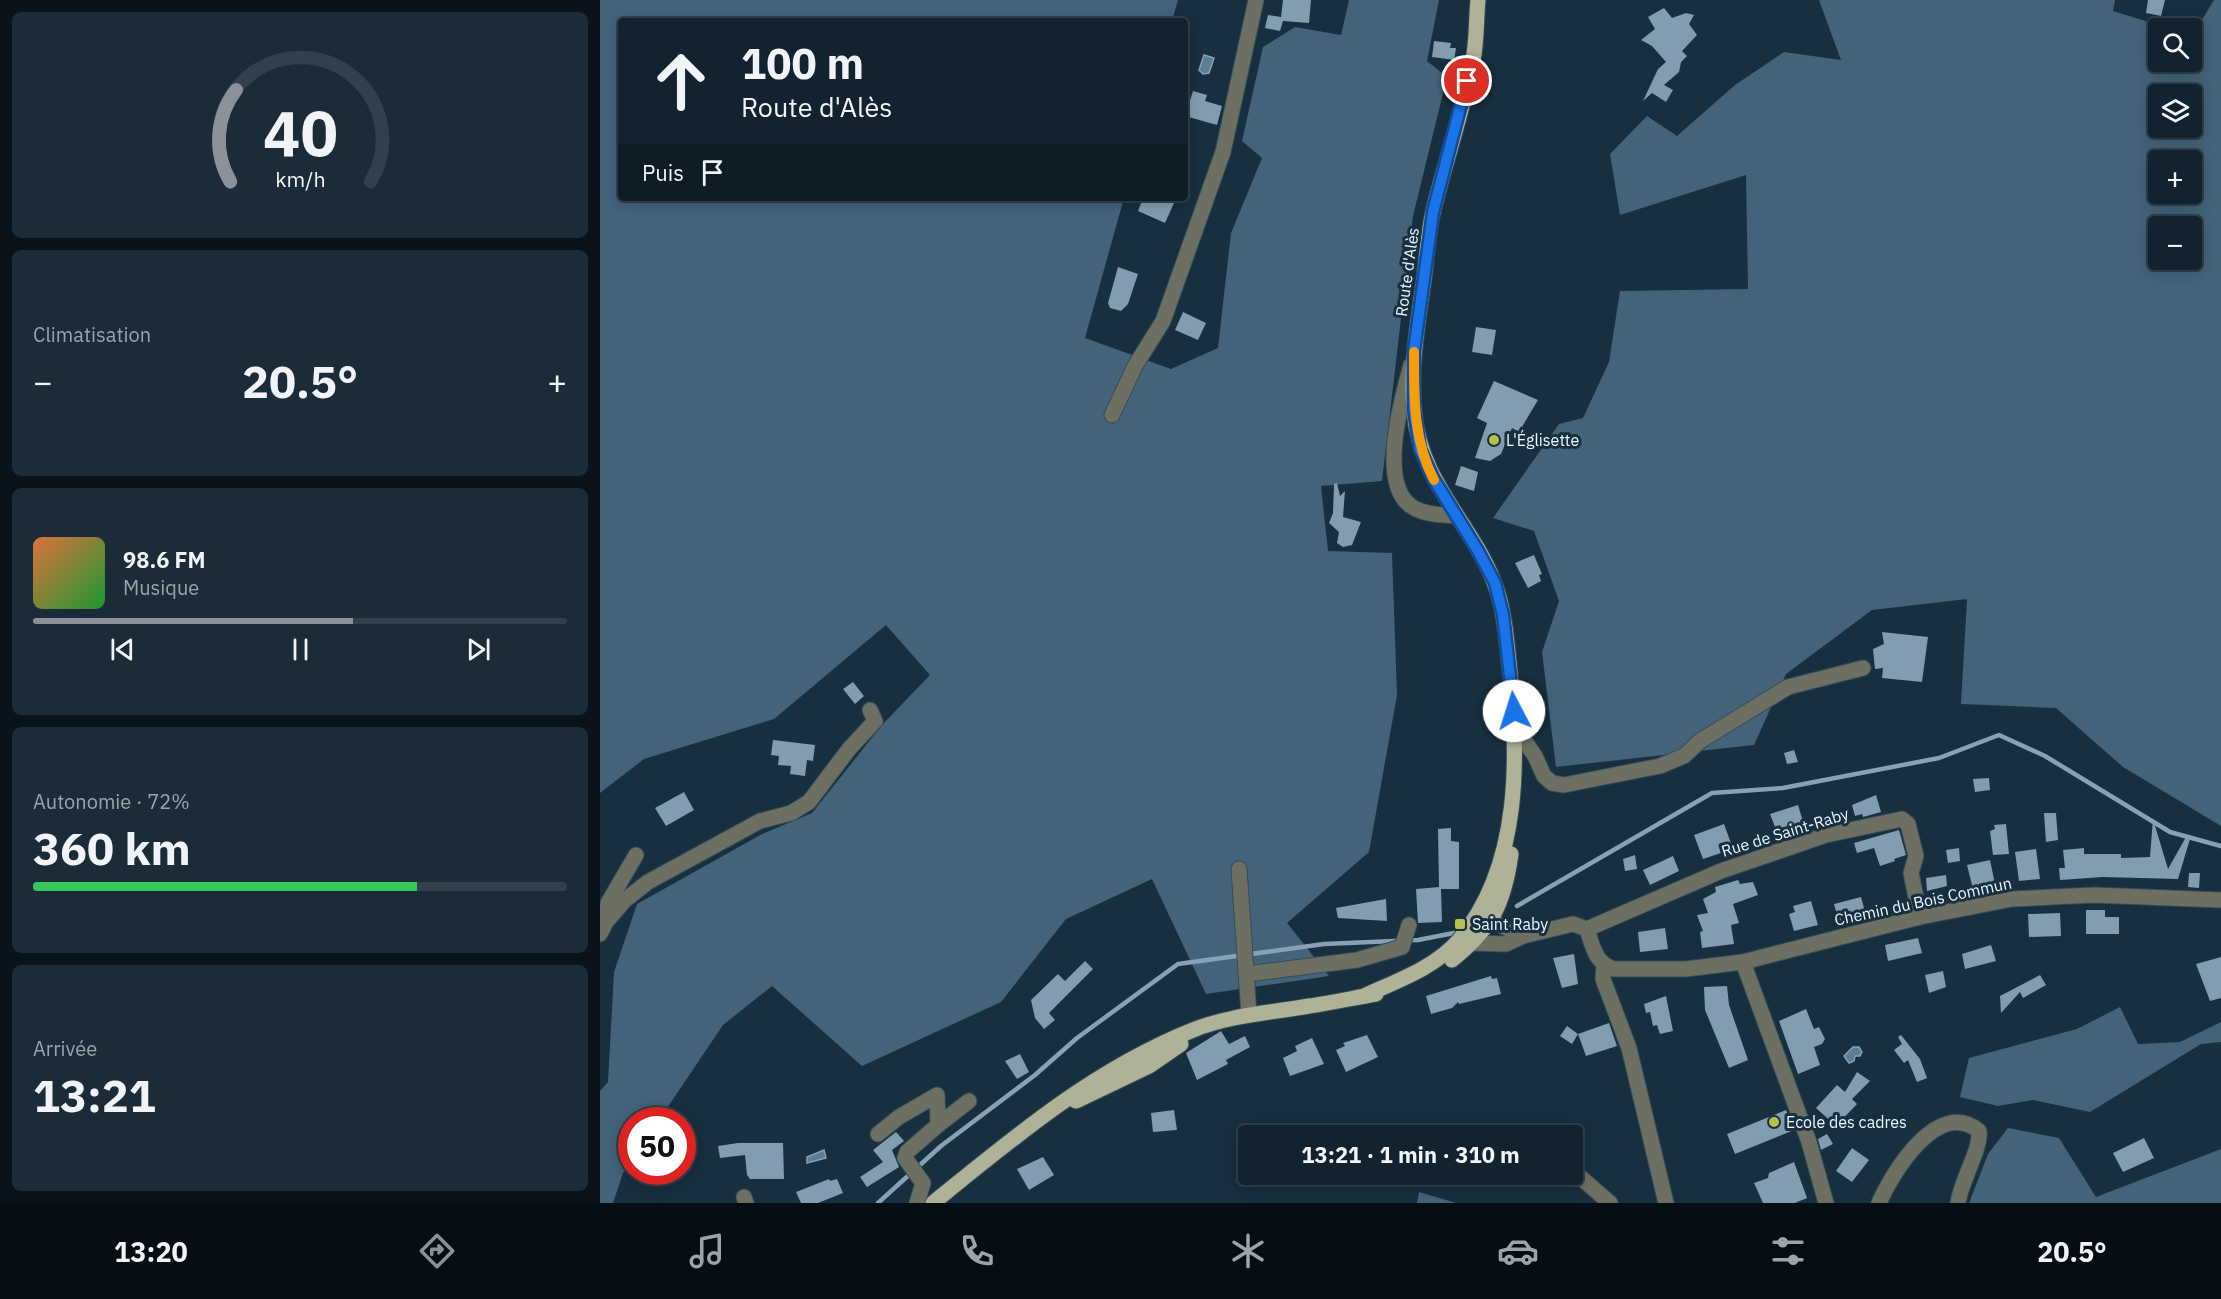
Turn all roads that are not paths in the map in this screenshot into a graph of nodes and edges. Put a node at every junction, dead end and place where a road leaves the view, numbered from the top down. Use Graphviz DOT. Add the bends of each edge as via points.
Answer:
graph roads {
  1 [pos="1256,0"];
  2 [pos="1478,0"];
  3 [pos="1414,351"];
  4 [pos="1112,415"];
  5 [pos="1454,513"];
  6 [pos="1863,668"];
  7 [pos="870,710"];
  8 [pos="1515,727"];
  9 [pos="1511,805"];
  10 [pos="636,855"];
  11 [pos="1239,869"];
  12 [pos="2221,900"];
  13 [pos="1920,917"];
  14 [pos="1490,920"];
  15 [pos="603,928"];
  16 [pos="1587,929"];
  17 [pos="1406,936"];
  18 [pos="1523,936"];
  19 [pos="1471,944"];
  20 [pos="1743,962"];
  21 [pos="1604,965"];
  22 [pos="1247,971"];
  23 [pos="1365,996"];
  24 [pos="1249,1015"];
  25 [pos="969,1101"];
  26 [pos="938,1125"];
  27 [pos="878,1134"];
  28 [pos="1583,1180"];
  29 [pos="917,1203"];
  30 [pos="933,1203"];
  31 [pos="1610,1203"];
  32 [pos="1666,1203"];
  33 [pos="1826,1203"];
  34 [pos="1880,1203"];
  35 [pos="1958,1203"];
  1 -- 4 [label="street" via="1220,162 1163,321 1135,366"];
  2 -- 3 [label="main road, Route d'Alès" via="1473,59 1433,212"];
  3 -- 5 [label="main road, Route d'Alès" via="1414,409 1420,449"];
  3 -- 5 [label="street" via="1394,457 1397,488 1413,508 1433,514"];
  5 -- 8 [label="main road, Route d'Alès" via="1495,583 1503,615"];
  6 -- 8 [label="street" via="1788,687 1700,741 1684,756 1660,766 1564,785 1552,783 1544,776"];
  7 -- 15 [label="street" via="876,721 809,802 791,813 760,821 648,882 625,900"];
  8 -- 9 [label="main road, Route d'Alès"];
  9 -- 14 [label="main road" via="1514,824 1506,888"];
  9 -- 23 [label="main road" via="1498,873 1487,902 1472,924 1438,959"];
  10 -- 15 [label="street" via="608,903"];
  11 -- 22 [label="street"];
  12 -- 13 [label="street, Chemin du Bois Commun" via="2094,895 2012,899"];
  13 -- 16 [label="street, Rue de Saint-Raby" via="1911,873 1916,856 1908,824 1902,819 1826,835 1720,871"];
  13 -- 20 [label="street, Chemin du Bois Commun"];
  14 -- 18 [label="street"];
  14 -- 19 [label="main road"];
  16 -- 18 [label="street" via="1573,924"];
  16 -- 21 [label="street" via="1597,958"];
  17 -- 22 [label="street" via="1357,960"];
  18 -- 19 [label="street" via="1506,944"];
  19 -- 23 [label="main road" via="1444,967 1401,986"];
  20 -- 21 [label="street, Chemin du Bois Commun" via="1686,969 1614,969"];
  20 -- 33 [label="street" via="1809,1142"];
  21 -- 32 [label="street" via="1604,979 1629,1048"];
  22 -- 24 [label="street"];
  23 -- 24 [label="main road"];
  24 -- 30 [label="main road" via="1208,1025 1149,1066 1059,1106 1025,1128"];
  25 -- 26 [label="street"];
  26 -- 27 [label="street" via="937,1095"];
  26 -- 29 [label="street" via="905,1158 923,1183"];
  28 -- 31 [label="street"];
  34 -- 35 [label="street" via="1893,1175 1916,1146 1944,1124 1959,1121 1979,1131 1980,1141 1960,1186"];
}
